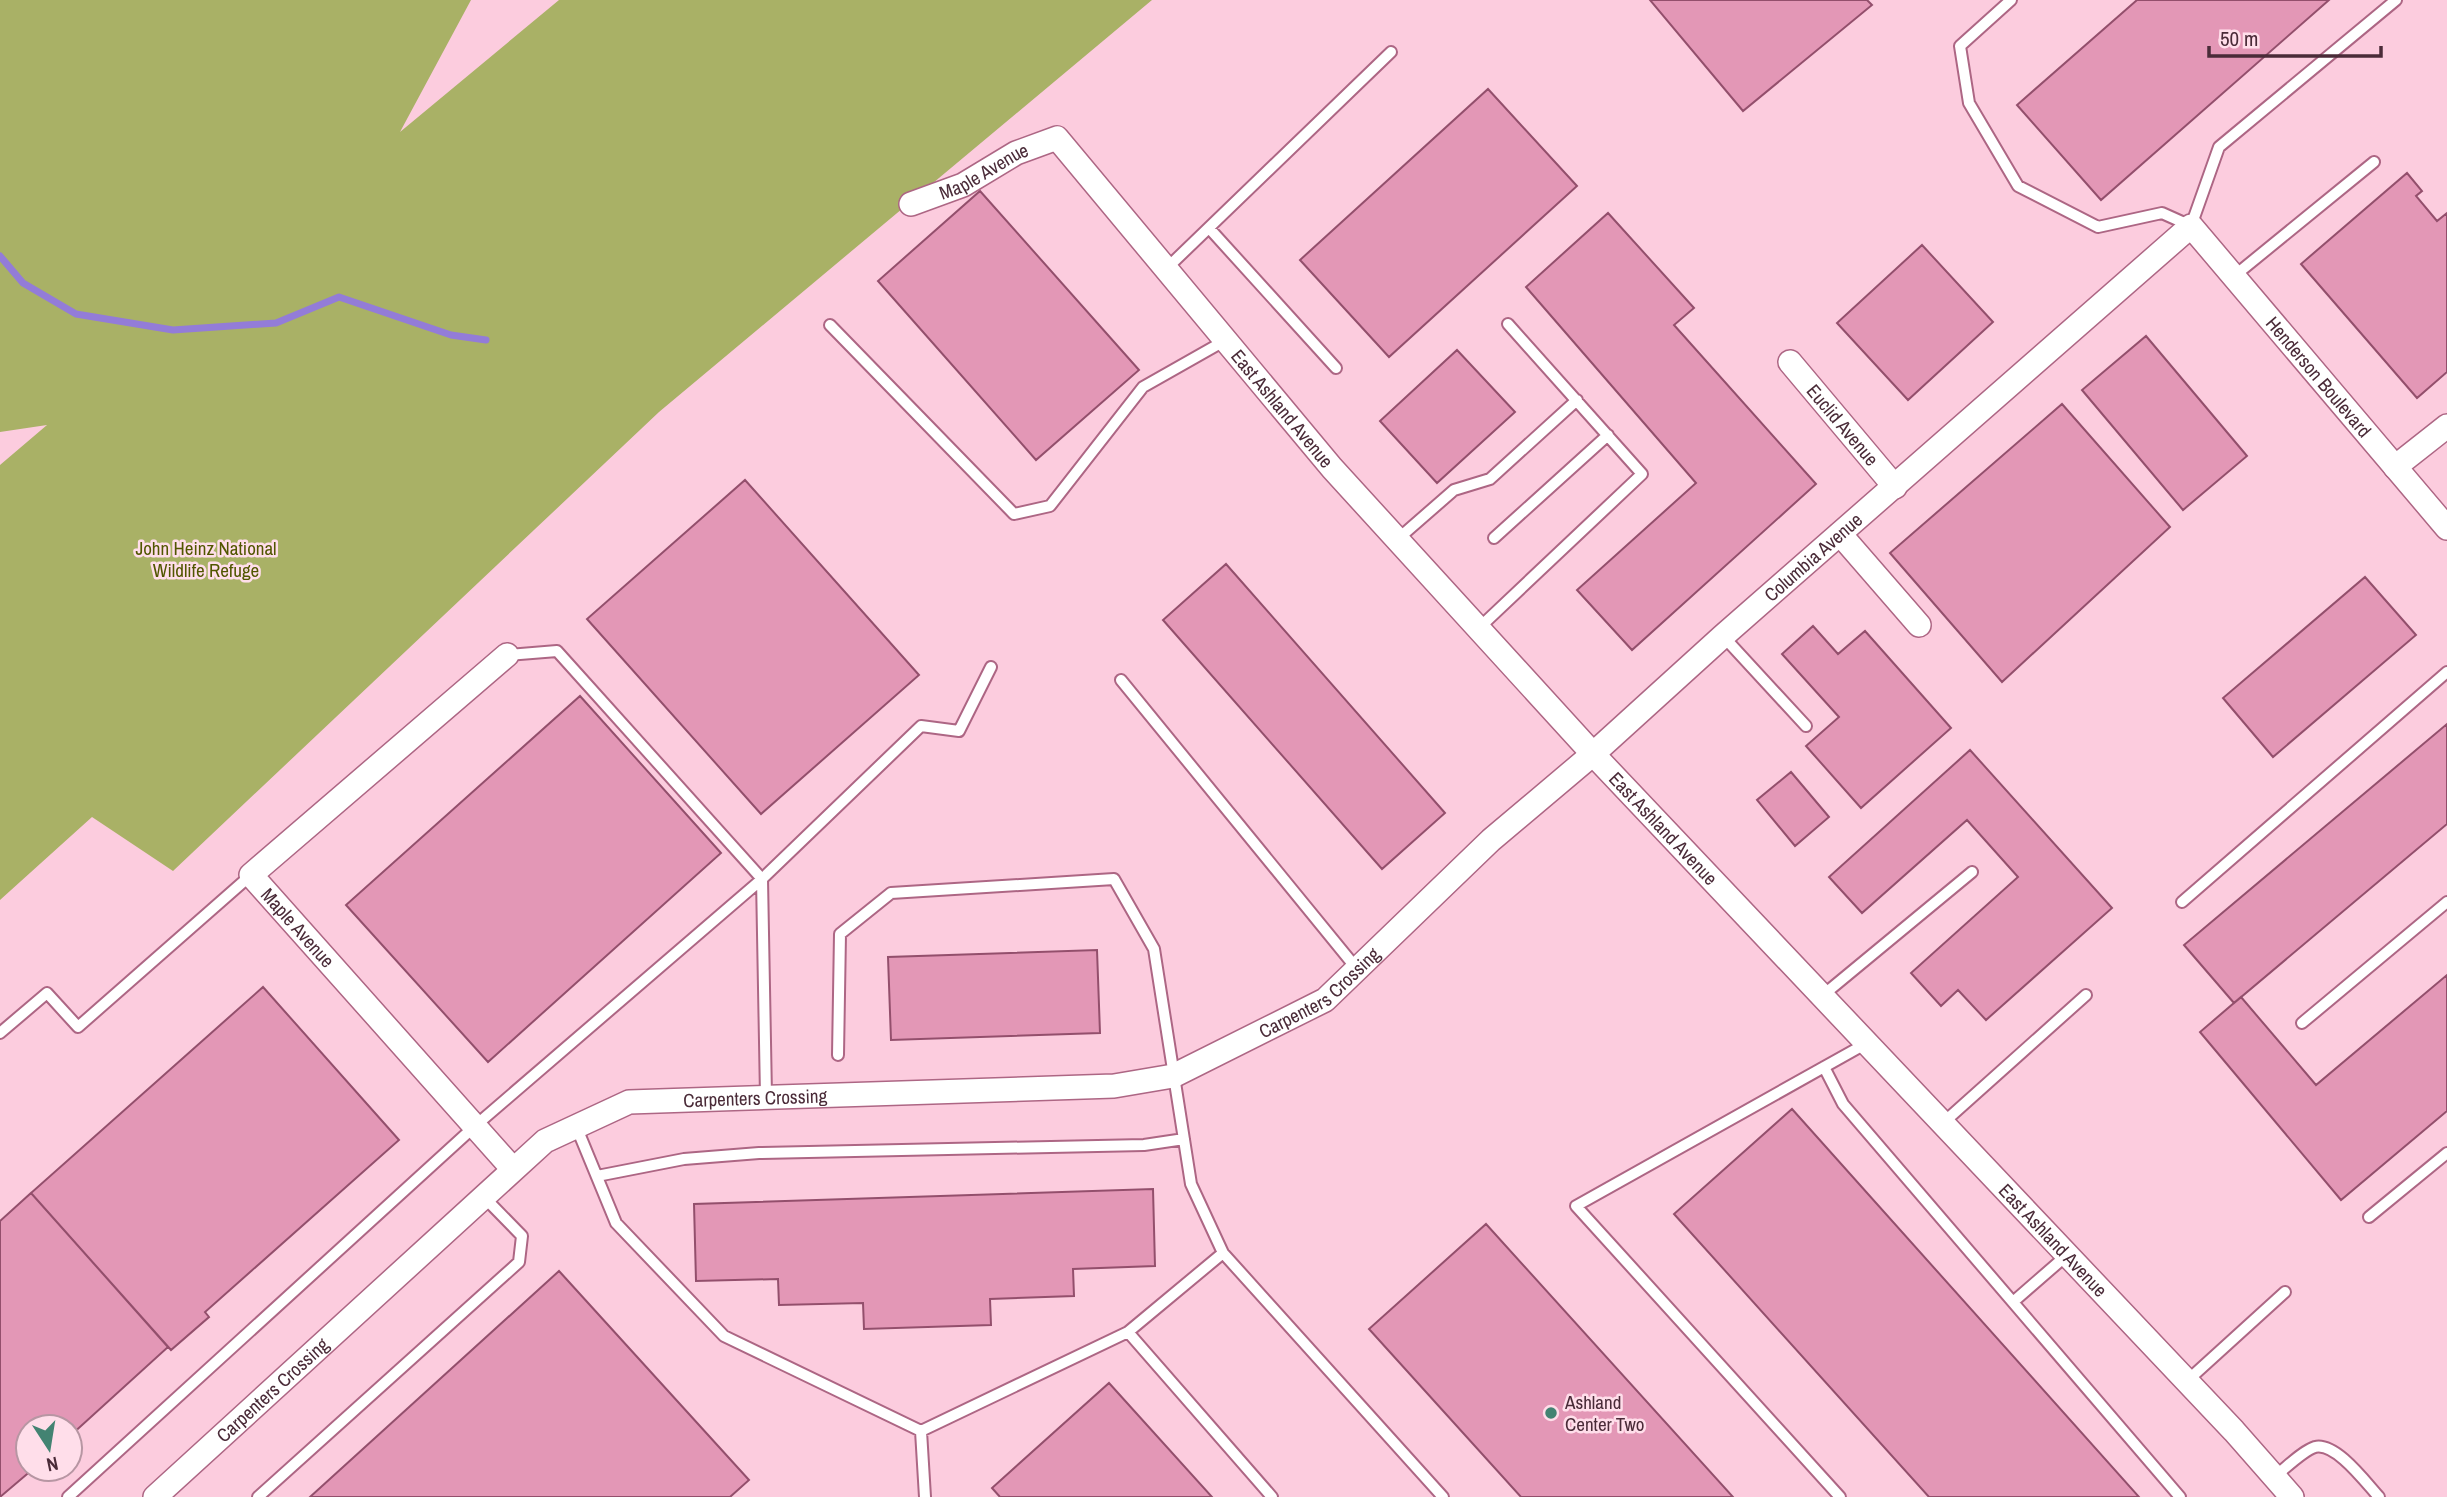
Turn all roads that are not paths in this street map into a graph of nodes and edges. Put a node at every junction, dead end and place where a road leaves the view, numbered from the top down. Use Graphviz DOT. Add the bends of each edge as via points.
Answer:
graph roads {
  1 [pos="2011,0"];
  2 [pos="2396,0"];
  3 [pos="1391,51"];
  4 [pos="1057,138"];
  5 [pos="2374,162"];
  6 [pos="912,204"];
  7 [pos="2191,226"];
  8 [pos="1209,228"];
  9 [pos="1166,270"];
  10 [pos="2233,276"];
  11 [pos="1508,324"];
  12 [pos="830,325"];
  13 [pos="1226,340"];
  14 [pos="1790,362"];
  15 [pos="1336,368"];
  16 [pos="1577,400"];
  17 [pos="2447,426"];
  18 [pos="1608,435"];
  19 [pos="2395,467"];
  20 [pos="1895,487"];
  21 [pos="2447,528"];
  22 [pos="1840,534"];
  23 [pos="1399,538"];
  24 [pos="1494,538"];
  25 [pos="1919,625"];
  26 [pos="1479,628"];
  27 [pos="1723,636"];
  28 [pos="507,655"];
  29 [pos="991,667"];
  30 [pos="2447,672"];
  31 [pos="1121,680"];
  32 [pos="1806,726"];
  33 [pos="1593,754"];
  34 [pos="1972,872"];
  35 [pos="251,875"];
  36 [pos="762,879"];
  37 [pos="1437,890"];
  38 [pos="2182,902"];
  39 [pos="2447,902"];
  40 [pos="1357,969"];
  41 [pos="2086,995"];
  42 [pos="1822,996"];
  43 [pos="2302,1023"];
  44 [pos="0,1033"];
  45 [pos="1867,1043"];
  46 [pos="838,1055"];
  47 [pos="1824,1067"];
  48 [pos="1173,1076"];
  49 [pos="766,1096"];
  50 [pos="1943,1123"];
  51 [pos="475,1126"];
  52 [pos="576,1126"];
  53 [pos="1184,1139"];
  54 [pos="2447,1153"];
  55 [pos="512,1168"];
  56 [pos="597,1177"];
  57 [pos="483,1196"];
  58 [pos="2369,1217"];
  59 [pos="1223,1252"];
  60 [pos="2067,1255"];
  61 [pos="2285,1292"];
  62 [pos="2013,1302"];
  63 [pos="1128,1332"];
  64 [pos="2187,1381"];
  65 [pos="921,1431"];
  66 [pos="2274,1477"];
  67 [pos="68,1497"];
  68 [pos="155,1497"];
  69 [pos="258,1497"];
  70 [pos="925,1497"];
  71 [pos="1272,1497"];
  72 [pos="1443,1497"];
  73 [pos="1840,1497"];
  74 [pos="2180,1497"];
  75 [pos="2292,1497"];
  76 [pos="2379,1497"];
  1 -- 7 [label="lane" via="1960,46 1969,103 2018,186 2098,227 2162,213"];
  2 -- 7 [label="lane" via="2219,147"];
  3 -- 8 [label="lane"];
  4 -- 6 [label="street, Maple Avenue"];
  4 -- 9 [label="street, East Ashland Avenue"];
  5 -- 10 [label="lane"];
  7 -- 10 [label="street, Henderson Boulevard"];
  7 -- 20 [label="street, Columbia Avenue"];
  8 -- 9 [label="lane"];
  8 -- 15 [label="lane"];
  9 -- 13 [label="street, East Ashland Avenue"];
  10 -- 19 [label="street, Henderson Boulevard"];
  11 -- 16 [label="lane"];
  12 -- 13 [label="lane" via="1014,514 1050,506 1143,387"];
  13 -- 23 [label="street, East Ashland Avenue" via="1332,468"];
  14 -- 20 [label="street, Euclid Avenue"];
  16 -- 18 [label="lane"];
  16 -- 23 [label="lane" via="1490,479 1454,490"];
  17 -- 19 [label="street"];
  18 -- 24 [label="lane"];
  18 -- 26 [label="lane" via="1643,474"];
  19 -- 21 [label="street, Henderson Boulevard"];
  20 -- 22 [label="street, Columbia Avenue"];
  22 -- 25 [label="street"];
  22 -- 27 [label="street, Columbia Avenue"];
  23 -- 26 [label="street, East Ashland Avenue"];
  26 -- 33 [label="street, East Ashland Avenue"];
  27 -- 32 [label="lane"];
  27 -- 33 [label="street, Columbia Avenue"];
  28 -- 35 [label="street, Maple Avenue"];
  28 -- 36 [label="lane" via="557,651"];
  29 -- 36 [label="lane" via="958,731 921,726"];
  30 -- 38 [label="lane"];
  31 -- 40 [label="lane"];
  33 -- 37 [label="street, Columbia Avenue"];
  33 -- 42 [label="street, East Ashland Avenue"];
  34 -- 42 [label="lane"];
  35 -- 44 [label="lane" via="78,1027 47,993"];
  35 -- 51 [label="street, Maple Avenue"];
  36 -- 49 [label="lane"];
  36 -- 51 [label="lane"];
  37 -- 40 [label="street, Carpenters Crossing"];
  39 -- 43 [label="lane"];
  40 -- 48 [label="street, Carpenters Crossing" via="1325,1000"];
  41 -- 50 [label="lane"];
  42 -- 45 [label="street, East Ashland Avenue"];
  45 -- 47 [label="lane"];
  45 -- 50 [label="street, East Ashland Avenue"];
  46 -- 48 [label="lane" via="840,934 891,893 1114,878 1154,949"];
  47 -- 62 [label="lane" via="1843,1104"];
  47 -- 73 [label="lane" via="1576,1206"];
  48 -- 49 [label="street, Carpenters Crossing" via="1114,1087"];
  48 -- 53 [label="lane"];
  49 -- 52 [label="street, Carpenters Crossing" via="629,1102"];
  50 -- 60 [label="street, East Ashland Avenue"];
  51 -- 55 [label="street, Maple Avenue"];
  51 -- 67 [label="lane"];
  52 -- 55 [label="street, Carpenters Crossing" via="545,1141"];
  52 -- 56 [label="lane"];
  53 -- 56 [label="lane" via="1144,1145 759,1153 684,1159"];
  53 -- 59 [label="lane" via="1191,1184"];
  54 -- 58 [label="lane"];
  55 -- 57 [label="street, Carpenters Crossing"];
  56 -- 65 [label="lane" via="616,1223 724,1336"];
  57 -- 68 [label="street, Carpenters Crossing"];
  57 -- 69 [label="lane" via="522,1236 519,1262"];
  59 -- 63 [label="lane"];
  59 -- 72 [label="lane"];
  60 -- 62 [label="lane"];
  60 -- 64 [label="street, East Ashland Avenue"];
  61 -- 64 [label="lane"];
  62 -- 74 [label="lane"];
  63 -- 65 [label="lane"];
  63 -- 71 [label="lane"];
  64 -- 66 [label="street, East Ashland Avenue"];
  65 -- 70 [label="lane"];
  66 -- 75 [label="street, East Ashland Avenue"];
  66 -- 76 [label="lane" via="2315,1447 2328,1448"];
}
